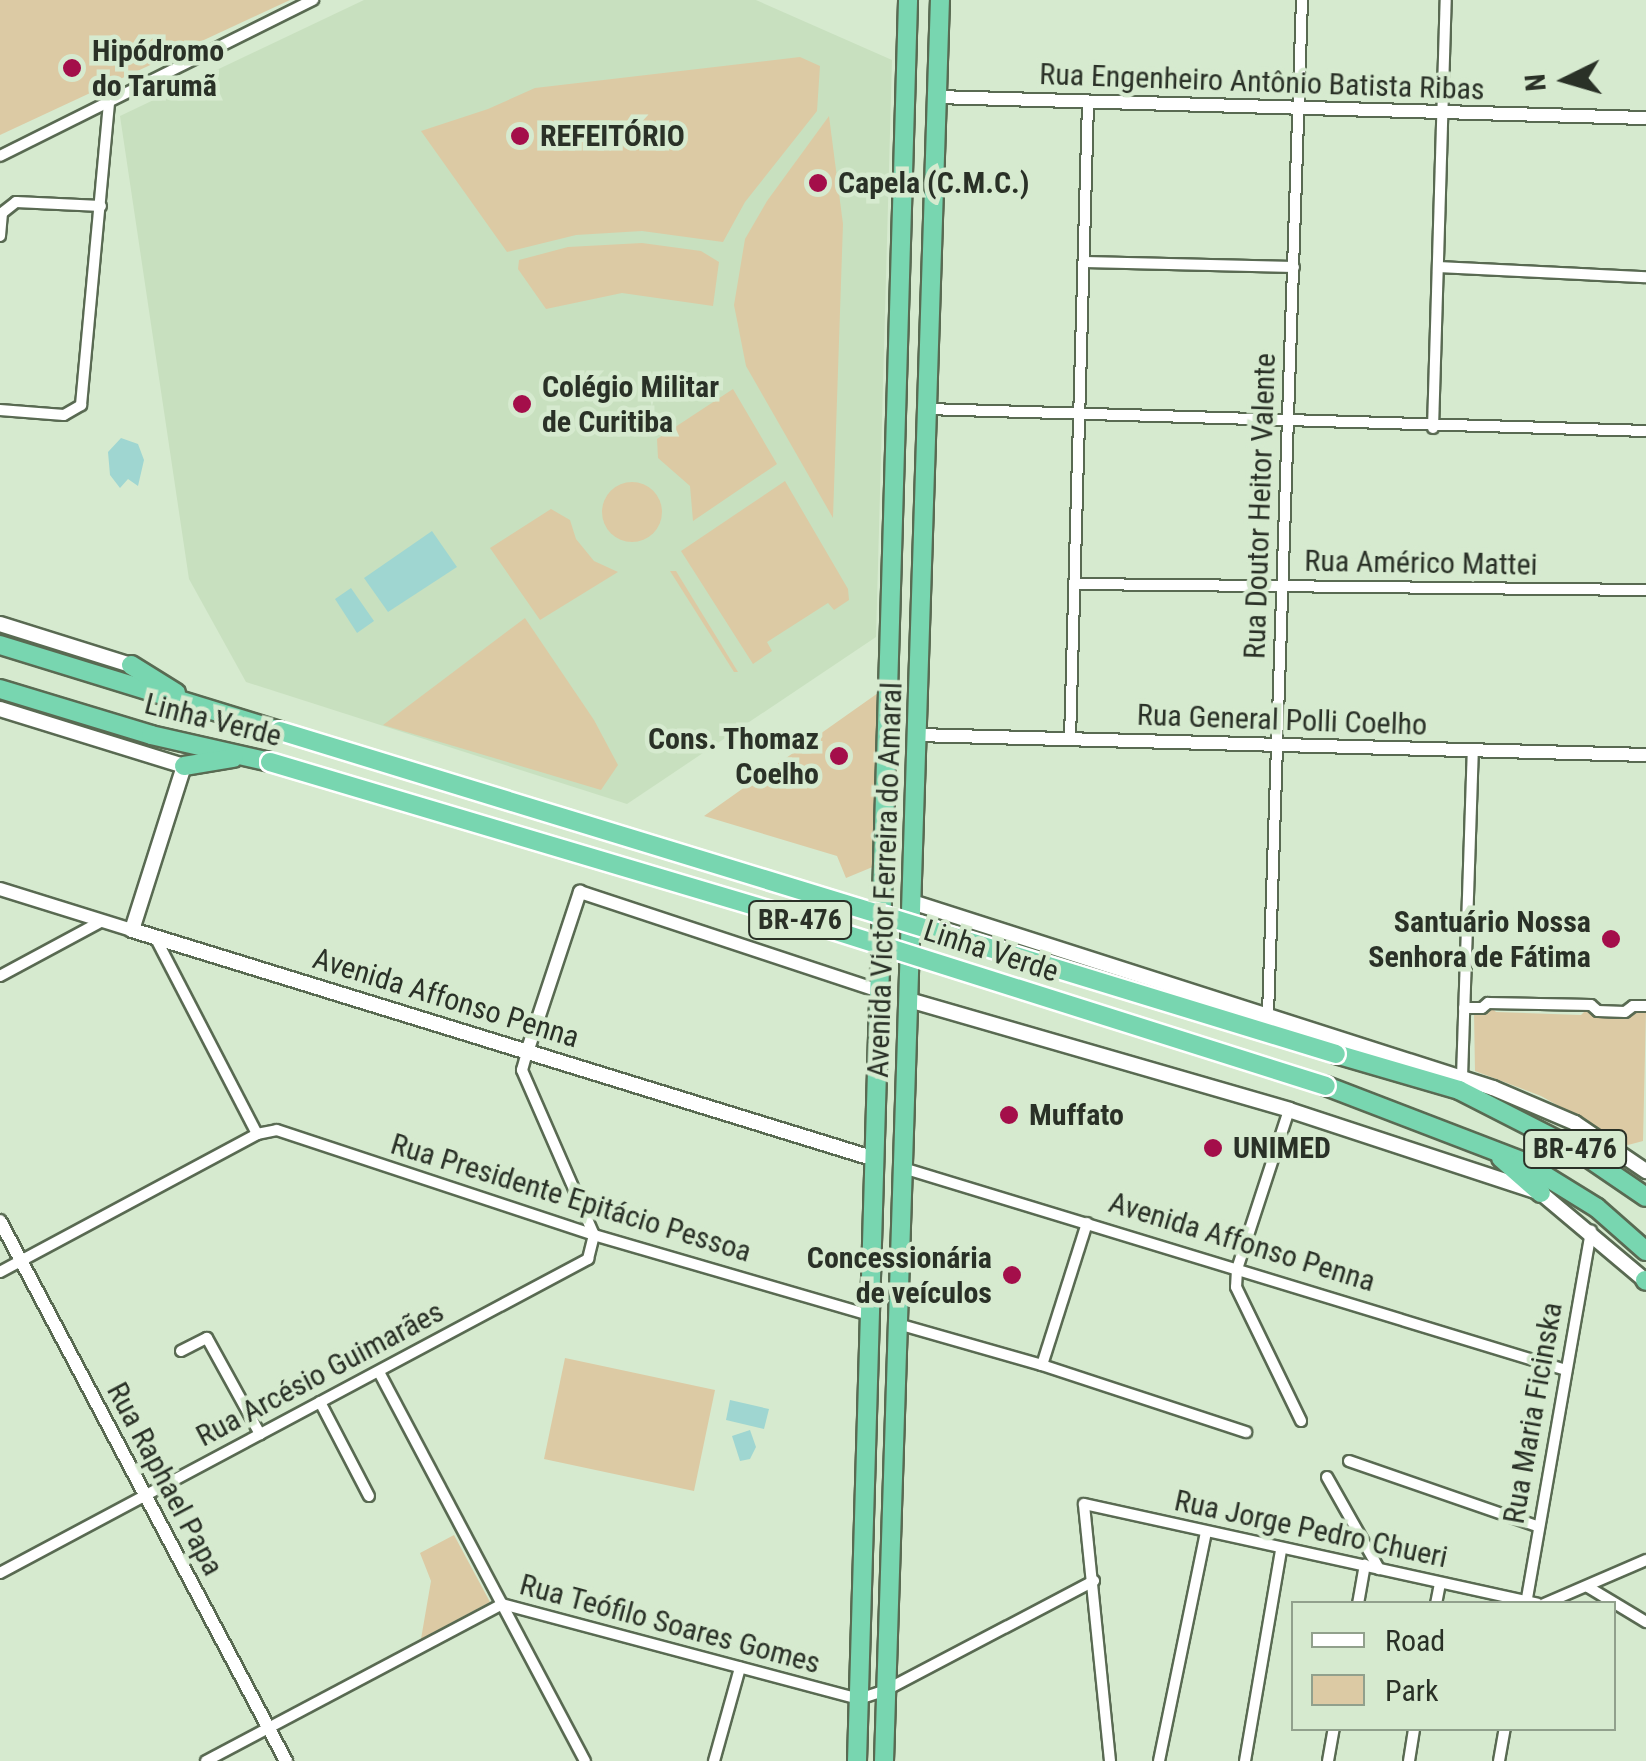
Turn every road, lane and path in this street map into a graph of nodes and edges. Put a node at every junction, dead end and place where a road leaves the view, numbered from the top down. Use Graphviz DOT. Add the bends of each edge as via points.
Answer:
graph roads {
  1 [pos="313,0"];
  2 [pos="908,0"];
  3 [pos="940,0"];
  4 [pos="1302,0"];
  5 [pos="1446,0"];
  6 [pos="938,97"];
  7 [pos="109,102"];
  8 [pos="1088,102"];
  9 [pos="1298,108"];
  10 [pos="1442,112"];
  11 [pos="1646,118"];
  12 [pos="904,153"];
  13 [pos="0,156"];
  14 [pos="936,157"];
  15 [pos="902,202"];
  16 [pos="934,202"];
  17 [pos="101,206"];
  18 [pos="0,236"];
  19 [pos="1085,262"];
  20 [pos="1294,267"];
  21 [pos="1438,267"];
  22 [pos="1646,276"];
  23 [pos="0,410"];
  24 [pos="927,410"];
  25 [pos="1080,415"];
  26 [pos="1286,422"];
  27 [pos="1433,428"];
  28 [pos="1646,430"];
  29 [pos="1075,584"];
  30 [pos="1282,586"];
  31 [pos="1646,590"];
  32 [pos="0,624"];
  33 [pos="0,646"];
  34 [pos="131,665"];
  35 [pos="0,689"];
  36 [pos="198,706"];
  37 [pos="0,709"];
  38 [pos="917,734"];
  39 [pos="1070,739"];
  40 [pos="1277,745"];
  41 [pos="1473,750"];
  42 [pos="1646,755"];
  43 [pos="245,756"];
  44 [pos="184,766"];
  45 [pos="0,890"];
  46 [pos="912,902"];
  47 [pos="102,921"];
  48 [pos="132,930"];
  49 [pos="155,937"];
  50 [pos="0,976"];
  51 [pos="880,991"];
  52 [pos="908,1000"];
  53 [pos="1646,1006"];
  54 [pos="1464,1008"];
  55 [pos="1268,1014"];
  56 [pos="527,1052"];
  57 [pos="1462,1077"];
  58 [pos="1290,1110"];
  59 [pos="257,1134"];
  60 [pos="1486,1144"];
  61 [pos="875,1160"];
  62 [pos="903,1168"];
  63 [pos="1646,1171"];
  64 [pos="1542,1193"];
  65 [pos="1646,1197"];
  66 [pos="0,1221"];
  67 [pos="1087,1223"];
  68 [pos="1591,1231"];
  69 [pos="594,1235"];
  70 [pos="1646,1251"];
  71 [pos="21,1260"];
  72 [pos="1237,1269"];
  73 [pos="0,1272"];
  74 [pos="1646,1281"];
  75 [pos="870,1315"];
  76 [pos="898,1324"];
  77 [pos="181,1352"];
  78 [pos="1042,1365"];
  79 [pos="1566,1370"];
  80 [pos="379,1372"];
  81 [pos="320,1402"];
  82 [pos="1301,1421"];
  83 [pos="1246,1432"];
  84 [pos="260,1434"];
  85 [pos="1349,1461"];
  86 [pos="1327,1477"];
  87 [pos="145,1496"];
  88 [pos="369,1496"];
  89 [pos="1537,1526"];
  90 [pos="1206,1533"];
  91 [pos="1281,1551"];
  92 [pos="1646,1560"];
  93 [pos="1364,1565"];
  94 [pos="1379,1568"];
  95 [pos="0,1573"];
  96 [pos="1094,1581"];
  97 [pos="1440,1583"];
  98 [pos="1588,1587"];
  99 [pos="1358,1601"];
  100 [pos="1437,1601"];
  101 [pos="1524,1601"];
  102 [pos="1533,1601"];
  103 [pos="1540,1601"];
  104 [pos="1611,1601"];
  105 [pos="502,1604"];
  106 [pos="1616,1604"];
  107 [pos="1646,1622"];
  108 [pos="740,1668"];
  109 [pos="886,1690"];
  110 [pos="859,1700"];
  111 [pos="268,1728"];
  112 [pos="1333,1731"];
  113 [pos="1413,1731"];
  114 [pos="1504,1731"];
  115 [pos="206,1761"];
  116 [pos="286,1761"];
  117 [pos="586,1761"];
  118 [pos="714,1761"];
  119 [pos="857,1761"];
  120 [pos="884,1761"];
  121 [pos="1110,1761"];
  122 [pos="1159,1761"];
  123 [pos="1245,1761"];
  124 [pos="1328,1761"];
  125 [pos="1408,1761"];
  126 [pos="1499,1761"];
  1 -- 7 [label="street"];
  2 -- 12 [label="highway, Avenida Victor Ferreira do Amaral"];
  3 -- 6 [label="highway, Avenida Victor Ferreira do Amaral"];
  4 -- 9 [label="street, Rua Doutor Heitor Valente"];
  5 -- 10 [label="street"];
  6 -- 8 [label="street, Rua Engenheiro Antônio Batista Ribas"];
  6 -- 14 [label="highway, Avenida Victor Ferreira do Amaral"];
  7 -- 13 [label="street"];
  7 -- 17 [label="street"];
  8 -- 9 [label="street, Rua Engenheiro Antônio Batista Ribas"];
  8 -- 19 [label="street"];
  9 -- 10 [label="street, Rua Engenheiro Antônio Batista Ribas"];
  9 -- 20 [label="street, Rua Doutor Heitor Valente"];
  10 -- 11 [label="street, Rua Engenheiro Antônio Batista Ribas"];
  10 -- 21 [label="street"];
  12 -- 14 [label="highway" via="920,165"];
  12 -- 15 [label="highway, Avenida Victor Ferreira do Amaral"];
  14 -- 16 [label="highway, Avenida Victor Ferreira do Amaral"];
  15 -- 16 [label="highway" via="920,192"];
  15 -- 51 [label="highway, Avenida Victor Ferreira do Amaral"];
  16 -- 24 [label="highway, Avenida Victor Ferreira do Amaral"];
  17 -- 18 [label="street" via="16,202 2,213"];
  17 -- 23 [label="street" via="81,404 64,415"];
  19 -- 20 [label="street"];
  19 -- 25 [label="street"];
  20 -- 26 [label="street, Rua Doutor Heitor Valente"];
  21 -- 22 [label="street"];
  21 -- 27 [label="street"];
  24 -- 25 [label="street"];
  24 -- 38 [label="highway, Avenida Victor Ferreira do Amaral"];
  25 -- 26 [label="street"];
  25 -- 29 [label="street"];
  26 -- 27 [label="street"];
  26 -- 30 [label="street, Rua Doutor Heitor Valente"];
  27 -- 28 [label="street"];
  29 -- 30 [label="street, Rua Américo Mattei"];
  29 -- 39 [label="street"];
  30 -- 31 [label="street, Rua Américo Mattei"];
  30 -- 40 [label="street, Rua Doutor Heitor Valente"];
  32 -- 34 [label="main road, Linha Verde"];
  33 -- 36 [label="highway, Linha Verde"];
  34 -- 36 [label="highway"];
  35 -- 43 [label="highway, Linha Verde / BR-476"];
  36 -- 65 [label="highway, Linha Verde / BR-476, bridge" via="1459,1090 1577,1150"];
  37 -- 44 [label="main road, Linha Verde"];
  38 -- 39 [label="street, Rua General Polli Coelho"];
  38 -- 46 [label="highway, Avenida Victor Ferreira do Amaral"];
  39 -- 40 [label="street, Rua General Polli Coelho"];
  40 -- 41 [label="street, Rua General Polli Coelho"];
  40 -- 55 [label="street, Rua Doutor Heitor Valente"];
  41 -- 42 [label="street, Rua General Polli Coelho"];
  41 -- 54 [label="street"];
  43 -- 44 [label="highway"];
  43 -- 60 [label="highway, Linha Verde / BR-476, bridge" via="785,915 1326,1086"];
  44 -- 48 [label="main road"];
  45 -- 47 [label="street, Avenida Affonso Penna"];
  46 -- 52 [label="highway, Avenida Victor Ferreira do Amaral"];
  46 -- 55 [label="main road, Linha Verde"];
  47 -- 48 [label="street, Avenida Affonso Penna"];
  47 -- 50 [label="street"];
  48 -- 49 [label="main road, Avenida Affonso Penna"];
  49 -- 56 [label="main road, Avenida Affonso Penna"];
  49 -- 59 [label="street"];
  51 -- 56 [label="street" via="580,892"];
  51 -- 61 [label="highway, Avenida Victor Ferreira do Amaral"];
  52 -- 58 [label="main road"];
  52 -- 62 [label="highway, Avenida Victor Ferreira do Amaral"];
  53 -- 54 [label="street" via="1626,1012 1574,1005"];
  54 -- 57 [label="street"];
  55 -- 57 [label="main road, Linha Verde"];
  56 -- 61 [label="main road, Avenida Affonso Penna"];
  56 -- 69 [label="street" via="522,1070"];
  57 -- 63 [label="main road, Linha Verde" via="1575,1123"];
  58 -- 64 [label="main road"];
  58 -- 72 [label="street"];
  59 -- 69 [label="street, Rua Presidente Epitácio Pessoa" via="277,1130"];
  59 -- 71 [label="street"];
  60 -- 64 [label="highway"];
  60 -- 70 [label="highway, Linha Verde / BR-476" via="1573,1190"];
  61 -- 75 [label="highway, Avenida Victor Ferreira do Amaral"];
  62 -- 67 [label="street, Avenida Affonso Penna"];
  62 -- 76 [label="highway, Avenida Victor Ferreira do Amaral"];
  64 -- 68 [label="main road"];
  66 -- 71 [label="street, Rua Raphael Papa"];
  67 -- 72 [label="street, Avenida Affonso Penna"];
  67 -- 78 [label="street"];
  68 -- 74 [label="main road"];
  68 -- 79 [label="street, Rua Maria Ficinska"];
  69 -- 75 [label="street, Rua Presidente Epitácio Pessoa"];
  69 -- 80 [label="street, Rua Arcésio Guimarães" via="582,1264"];
  71 -- 73 [label="street"];
  71 -- 87 [label="street, Rua Raphael Papa"];
  72 -- 79 [label="street, Avenida Affonso Penna"];
  72 -- 82 [label="street" via="1240,1299"];
  75 -- 110 [label="highway, Avenida Victor Ferreira do Amaral"];
  76 -- 78 [label="street"];
  76 -- 109 [label="highway, Avenida Victor Ferreira do Amaral"];
  77 -- 84 [label="street" via="207,1338"];
  78 -- 83 [label="street"];
  79 -- 89 [label="street, Rua Maria Ficinska"];
  80 -- 81 [label="street, Rua Arcésio Guimarães"];
  80 -- 105 [label="street"];
  81 -- 84 [label="street, Rua Arcésio Guimarães"];
  81 -- 88 [label="street"];
  84 -- 87 [label="street, Rua Arcésio Guimarães"];
  85 -- 89 [label="street"];
  86 -- 94 [label="street"];
  87 -- 95 [label="street, Rua Arcésio Guimarães"];
  87 -- 111 [label="street, Rua Raphael Papa"];
  89 -- 102 [label="street, Rua Maria Ficinska"];
  90 -- 91 [label="street, Rua Jorge Pedro Chueri"];
  90 -- 96 [label="street, Rua Jorge Pedro Chueri" via="1084,1504"];
  90 -- 122 [label="street"];
  91 -- 93 [label="street, Rua Jorge Pedro Chueri"];
  91 -- 123 [label="street"];
  92 -- 98 [label="street"];
  93 -- 94 [label="street, Rua Jorge Pedro Chueri"];
  93 -- 99 [label="street"];
  94 -- 97 [label="street, Rua Jorge Pedro Chueri"];
  96 -- 109 [label="street"];
  96 -- 121 [label="street"];
  97 -- 100 [label="street"];
  97 -- 101 [label="street, Rua Jorge Pedro Chueri"];
  98 -- 103 [label="street"];
  98 -- 104 [label="street"];
  105 -- 108 [label="street, Rua Teófilo Soares Gomes"];
  105 -- 111 [label="street, Rua Teófilo Soares Gomes"];
  105 -- 117 [label="street"];
  106 -- 107 [label="street"];
  108 -- 110 [label="street, Rua Teófilo Soares Gomes"];
  108 -- 118 [label="street"];
  109 -- 110 [label="street"];
  109 -- 120 [label="highway, Avenida Victor Ferreira do Amaral"];
  110 -- 119 [label="highway, Avenida Victor Ferreira do Amaral"];
  111 -- 115 [label="street, Rua Teófilo Soares Gomes"];
  111 -- 116 [label="street, Rua Raphael Papa"];
  112 -- 124 [label="street"];
  113 -- 125 [label="street"];
  114 -- 126 [label="street"];
}
